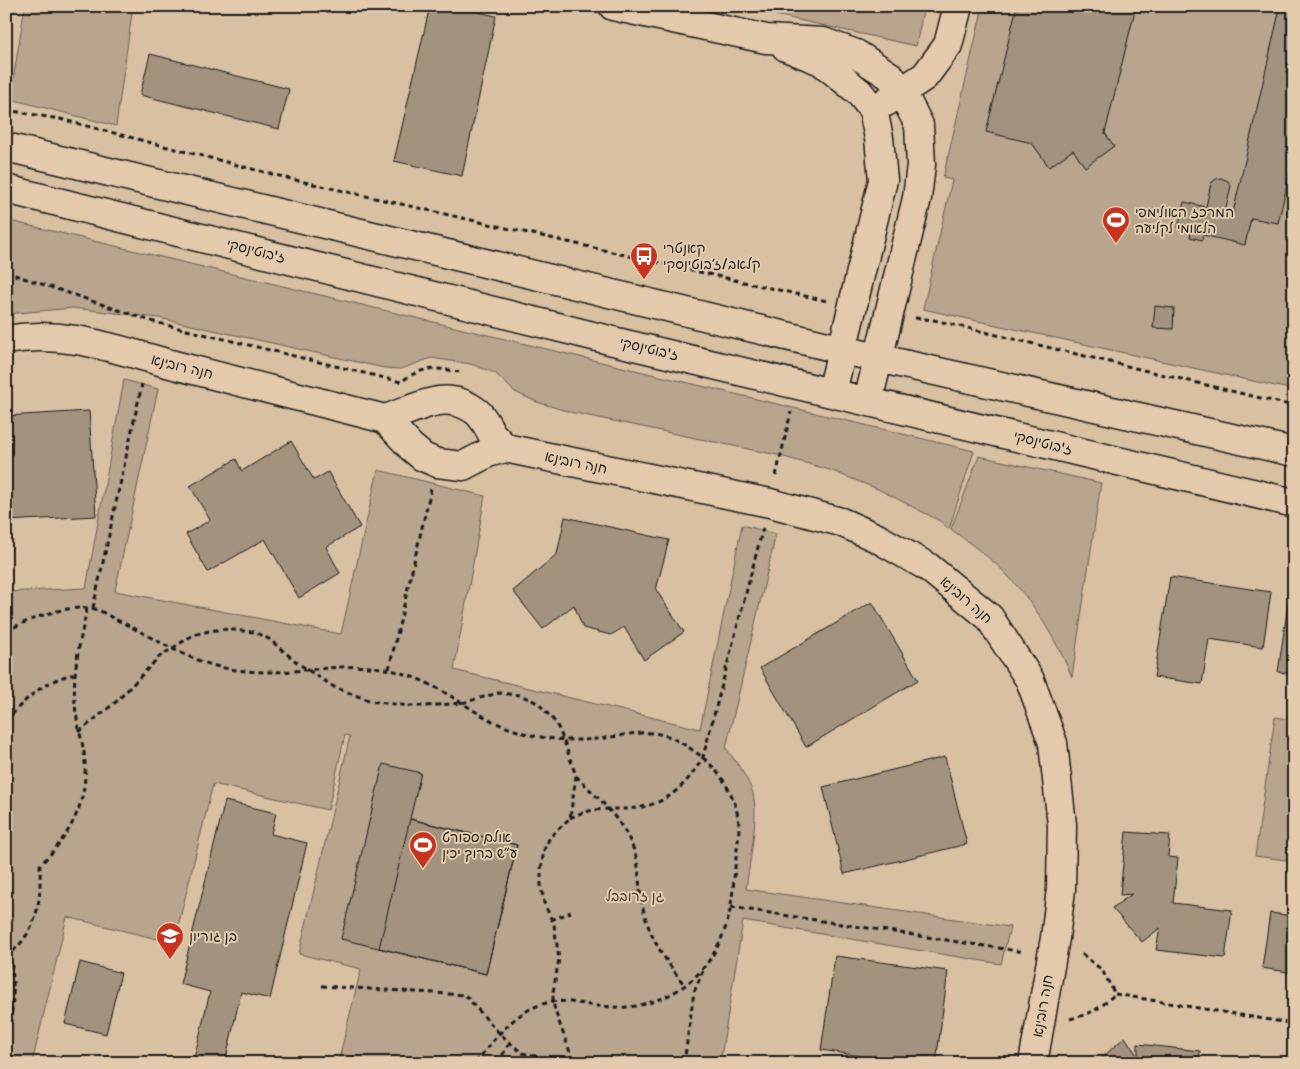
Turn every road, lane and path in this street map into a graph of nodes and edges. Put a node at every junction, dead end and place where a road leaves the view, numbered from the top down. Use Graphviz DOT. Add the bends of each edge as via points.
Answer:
graph roads {
  1 [pos="613,6"];
  2 [pos="958,6"];
  3 [pos="766,39"];
  4 [pos="902,92"];
  5 [pos="6,110"];
  6 [pos="873,110"];
  7 [pos="6,147"];
  8 [pos="6,188"];
  9 [pos="6,272"];
  10 [pos="854,307"];
  11 [pos="888,315"];
  12 [pos="6,340"];
  13 [pos="844,350"];
  14 [pos="877,358"];
  15 [pos="148,359"];
  16 [pos="459,372"];
  17 [pos="797,384"];
  18 [pos="832,392"];
  19 [pos="868,401"];
  20 [pos="1294,406"];
  21 [pos="386,419"];
  22 [pos="505,448"];
  23 [pos="1294,452"];
  24 [pos="431,488"];
  25 [pos="770,503"];
  26 [pos="1294,503"];
  27 [pos="87,608"];
  28 [pos="93,608"];
  29 [pos="6,631"];
  30 [pos="172,648"];
  31 [pos="389,669"];
  32 [pos="308,670"];
  33 [pos="76,674"];
  34 [pos="462,703"];
  35 [pos="6,722"];
  36 [pos="79,732"];
  37 [pos="564,740"];
  38 [pos="703,757"];
  39 [pos="576,776"];
  40 [pos="608,808"];
  41 [pos="570,818"];
  42 [pos="731,907"];
  43 [pos="571,912"];
  44 [pos="551,920"];
  45 [pos="6,946"];
  46 [pos="1082,954"];
  47 [pos="8,956"];
  48 [pos="1052,956"];
  49 [pos="703,970"];
  50 [pos="322,986"];
  51 [pos="685,986"];
  52 [pos="1115,994"];
  53 [pos="553,1001"];
  54 [pos="1070,1018"];
  55 [pos="1294,1024"];
  56 [pos="499,1033"];
  57 [pos="510,1042"];
  58 [pos="6,1043"];
  59 [pos="476,1063"];
  60 [pos="498,1063"];
  61 [pos="564,1063"];
  62 [pos="574,1063"];
  63 [pos="684,1063"];
  64 [pos="1033,1063"];
  1 -- 3 [label="main road"];
  2 -- 4 [label="main road" via="948,45 925,76"];
  3 -- 4 [label="main road" via="823,42 856,54 890,76"];
  3 -- 6 [label="main road" via="821,61 859,92"];
  4 -- 6 [label="main road"];
  4 -- 11 [label="main road" via="919,125 921,165 917,198"];
  5 -- 10 [label="path" via="60,119 291,179"];
  6 -- 10 [label="main road" via="883,180"];
  7 -- 13 [label="main road"];
  8 -- 17 [label="main road, ז'בוטינסקי"];
  9 -- 16 [label="path" via="154,322 401,382 419,370 430,368"];
  10 -- 13 [label="main road"];
  11 -- 14 [label="main road"];
  11 -- 20 [label="path" via="934,320"];
  12 -- 15 [label="main road, חנה רובינא" via="50,336 83,340"];
  13 -- 14 [label="main road"];
  13 -- 18 [label="main road"];
  14 -- 19 [label="main road"];
  14 -- 23 [label="main road"];
  15 -- 21 [label="main road, חנה רובינא"];
  15 -- 28 [label="path"];
  17 -- 18 [label="main road, ז'בוטינסקי"];
  17 -- 25 [label="path"];
  18 -- 19 [label="main road, ז'בוטינסקי"];
  19 -- 26 [label="main road, ז'בוטינסקי"];
  21 -- 22 [label="main road" via="423,457 437,463 463,466"];
  21 -- 22 [label="main road" via="435,400 452,400 477,412"];
  22 -- 25 [label="main road, חנה רובינא"];
  24 -- 31 [label="path"];
  25 -- 38 [label="path"];
  25 -- 48 [label="main road, חנה רובינא" via="841,522 928,567 990,618 1030,680 1052,743 1062,825 1060,889"];
  27 -- 28 [label="path"];
  27 -- 29 [label="path" via="36,617"];
  27 -- 33 [label="path"];
  28 -- 30 [label="path"];
  30 -- 32 [label="path" via="201,662 234,670"];
  30 -- 32 [label="path" via="208,631 246,631 269,639"];
  30 -- 36 [label="path"];
  31 -- 32 [label="path" via="350,666"];
  31 -- 34 [label="path" via="426,682"];
  32 -- 34 [label="path" via="334,687 371,701 418,706"];
  33 -- 35 [label="path" via="50,681"];
  33 -- 36 [label="path" via="75,704"];
  34 -- 37 [label="path" via="503,726 535,736"];
  34 -- 37 [label="path" via="498,693 530,698 547,712"];
  36 -- 47 [label="path" via="86,774 84,794 65,836 40,865 38,910 19,947"];
  37 -- 38 [label="path" via="640,733 662,735"];
  37 -- 39 [label="path"];
  38 -- 40 [label="path" via="682,786 662,801 640,808"];
  38 -- 42 [label="path" via="728,787 735,804 738,824"];
  39 -- 40 [label="path"];
  39 -- 41 [label="path"];
  40 -- 41 [label="path"];
  40 -- 51 [label="path" via="624,830 638,862 640,895 647,927"];
  41 -- 44 [label="path" via="550,837 544,850 541,886"];
  42 -- 48 [label="path"];
  42 -- 49 [label="path" via="724,931"];
  43 -- 44 [label="path"];
  44 -- 53 [label="path" via="558,959"];
  45 -- 47 [label="path"];
  46 -- 52 [label="path" via="1102,970"];
  47 -- 58 [label="path" via="14,995"];
  48 -- 64 [label="main road, חנה רובינא"];
  49 -- 51 [label="path"];
  49 -- 63 [label="path" via="694,992"];
  50 -- 56 [label="path" via="465,995"];
  51 -- 53 [label="path" via="635,1006"];
  52 -- 54 [label="path" via="1090,1014"];
  52 -- 55 [label="path"];
  53 -- 56 [label="path" via="523,1013"];
  53 -- 62 [label="path"];
  56 -- 57 [label="path"];
  56 -- 59 [label="path"];
  57 -- 60 [label="path"];
  57 -- 61 [label="path" via="522,1053"];
}
